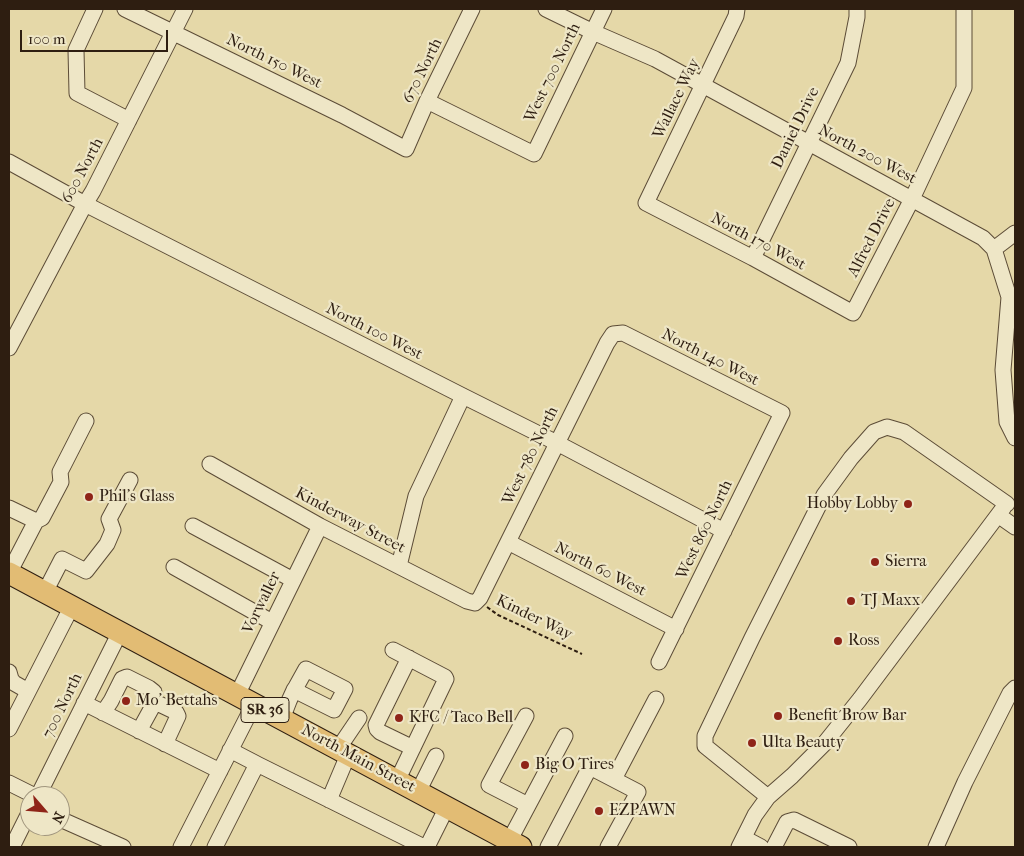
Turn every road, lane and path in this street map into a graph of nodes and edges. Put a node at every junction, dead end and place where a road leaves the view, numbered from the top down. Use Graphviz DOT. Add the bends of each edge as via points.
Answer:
graph roads {
  1 [pos="95,9"];
  2 [pos="124,9"];
  3 [pos="185,9"];
  4 [pos="472,9"];
  5 [pos="546,9"];
  6 [pos="604,9"];
  7 [pos="737,9"];
  8 [pos="856,9"];
  9 [pos="964,9"];
  10 [pos="173,32"];
  11 [pos="593,32"];
  12 [pos="703,86"];
  13 [pos="427,101"];
  14 [pos="129,120"];
  15 [pos="808,143"];
  16 [pos="406,150"];
  17 [pos="9,162"];
  18 [pos="912,199"];
  19 [pos="646,203"];
  20 [pos="85,204"];
  21 [pos="1015,233"];
  22 [pos="994,249"];
  23 [pos="752,258"];
  24 [pos="853,313"];
  25 [pos="623,333"];
  26 [pos="9,348"];
  27 [pos="462,396"];
  28 [pos="782,413"];
  29 [pos="86,421"];
  30 [pos="1015,438"];
  31 [pos="557,443"];
  32 [pos="210,464"];
  33 [pos="130,480"];
  34 [pos="9,508"];
  35 [pos="1007,508"];
  36 [pos="36,521"];
  37 [pos="193,526"];
  38 [pos="320,526"];
  39 [pos="1015,527"];
  40 [pos="724,531"];
  41 [pos="508,542"];
  42 [pos="399,566"];
  43 [pos="174,567"];
  44 [pos="9,573"];
  45 [pos="293,580"];
  46 [pos="45,592"];
  47 [pos="475,603"];
  48 [pos="72,606"];
  49 [pos="272,622"];
  50 [pos="676,629"];
  51 [pos="120,632"];
  52 [pos="393,650"];
  53 [pos="582,654"];
  54 [pos="409,658"];
  55 [pos="659,662"];
  56 [pos="9,672"];
  57 [pos="1015,688"];
  58 [pos="294,690"];
  59 [pos="28,691"];
  60 [pos="245,699"];
  61 [pos="656,700"];
  62 [pos="155,702"];
  63 [pos="84,703"];
  64 [pos="103,712"];
  65 [pos="526,716"];
  66 [pos="282,718"];
  67 [pos="359,718"];
  68 [pos="9,729"];
  69 [pos="139,731"];
  70 [pos="565,736"];
  71 [pos="165,744"];
  72 [pos="413,748"];
  73 [pos="230,750"];
  74 [pos="343,752"];
  75 [pos="436,756"];
  76 [pos="257,764"];
  77 [pos="220,771"];
  78 [pos="614,780"];
  79 [pos="397,781"];
  80 [pos="41,786"];
  81 [pos="418,792"];
  82 [pos="768,798"];
  83 [pos="329,800"];
  84 [pos="528,805"];
  85 [pos="447,807"];
  86 [pos="70,823"];
  87 [pos="20,831"];
  88 [pos="742,842"];
  89 [pos="512,845"];
  90 [pos="779,846"];
  91 [pos="12,847"];
  92 [pos="123,847"];
  93 [pos="182,847"];
  94 [pos="215,847"];
  95 [pos="426,847"];
  96 [pos="548,847"];
  97 [pos="608,847"];
  98 [pos="762,847"];
  99 [pos="849,847"];
  100 [pos="936,847"];
  1 -- 14 [label="street" via="76,50 77,93"];
  2 -- 10 [label="street, North 150 West"];
  3 -- 10 [label="street, 600 North"];
  4 -- 13 [label="street, 670 North"];
  5 -- 11 [label="street, North 200 West"];
  6 -- 11 [label="street, West 700 North"];
  7 -- 12 [label="street, Wallace Way"];
  8 -- 15 [label="street, Daniel Drive" via="848,63"];
  9 -- 18 [label="street, Alfred Drive" via="964,88"];
  10 -- 14 [label="street, 600 North"];
  10 -- 16 [label="street, North 150 West"];
  11 -- 12 [label="street, North 200 West" via="655,59"];
  11 -- 13 [label="street, West 700 North" via="534,154"];
  12 -- 15 [label="street, North 200 West"];
  12 -- 19 [label="street, Wallace Way"];
  13 -- 16 [label="street, 670 North"];
  14 -- 20 [label="street, 600 North"];
  15 -- 18 [label="street, North 200 West"];
  15 -- 23 [label="street, Daniel Drive"];
  17 -- 20 [label="street, North 100 West"];
  18 -- 22 [label="street, North 200 West" via="983,238"];
  18 -- 24 [label="street, Alfred Drive"];
  19 -- 23 [label="street, North 170 West"];
  20 -- 26 [label="street, 600 North"];
  20 -- 27 [label="street, North 100 West"];
  21 -- 22 [label="street"];
  22 -- 30 [label="street" via="1009,297 1004,370 1006,422"];
  23 -- 24 [label="street, North 170 West"];
  25 -- 28 [label="street, North 140 West"];
  25 -- 31 [label="street, West 780 North" via="613,334 607,343"];
  27 -- 31 [label="street, North 100 West"];
  27 -- 42 [label="street" via="416,496"];
  28 -- 40 [label="street, West 860 North"];
  29 -- 36 [label="street" via="60,472 61,482 42,518"];
  31 -- 40 [label="street, North 100 West"];
  31 -- 41 [label="street, West 780 North"];
  32 -- 38 [label="street, Kinderway Street"];
  33 -- 46 [label="street" via="109,518 113,530 107,544 86,571 62,559"];
  34 -- 36 [label="street"];
  35 -- 39 [label="street"];
  35 -- 82 [label="street" via="824,744"];
  35 -- 82 [label="street" via="904,432 887,427 874,432 851,458 824,495 705,736 705,746"];
  36 -- 44 [label="street"];
  37 -- 45 [label="street"];
  38 -- 42 [label="street, Kinderway Street"];
  38 -- 45 [label="street, Vorwaller"];
  40 -- 50 [label="street, West 860 North"];
  41 -- 47 [label="street, West 780 North"];
  41 -- 50 [label="street, North 60 West"];
  42 -- 47 [label="street, Kinderway Street"];
  43 -- 49 [label="street"];
  44 -- 46 [label="highway, North Main Street / SR 36"];
  45 -- 49 [label="street, Vorwaller"];
  46 -- 48 [label="highway, North Main Street / SR 36"];
  47 -- 53 [label="path, Kinder Way"];
  48 -- 51 [label="highway, North Main Street / SR 36"];
  48 -- 59 [label="street"];
  49 -- 60 [label="street, Vorwaller"];
  50 -- 55 [label="street, West 860 North"];
  51 -- 60 [label="highway, North Main Street / SR 36"];
  51 -- 63 [label="street, 700 North"];
  52 -- 54 [label="street"];
  54 -- 72 [label="street" via="446,679"];
  54 -- 72 [label="street" via="376,725 380,732"];
  56 -- 59 [label="street" via="10,679"];
  57 -- 100 [label="street" via="967,777"];
  58 -- 66 [label="street"];
  59 -- 68 [label="street"];
  60 -- 66 [label="highway, North Main Street / SR 36"];
  60 -- 73 [label="street, Vorwaller"];
  61 -- 78 [label="street"];
  62 -- 64 [label="street" via="150,688 127,677 122,679"];
  62 -- 69 [label="street"];
  62 -- 71 [label="street" via="178,716"];
  63 -- 64 [label="street"];
  63 -- 80 [label="street, 700 North"];
  64 -- 69 [label="street"];
  65 -- 84 [label="street" via="489,785"];
  66 -- 74 [label="highway, North Main Street / SR 36"];
  67 -- 74 [label="street"];
  69 -- 71 [label="street"];
  70 -- 84 [label="street"];
  71 -- 77 [label="street"];
  72 -- 79 [label="street"];
  73 -- 76 [label="street"];
  73 -- 77 [label="street, Vorwaller"];
  74 -- 79 [label="highway, North Main Street / SR 36"];
  74 -- 83 [label="street"];
  75 -- 81 [label="street"];
  76 -- 83 [label="street"];
  76 -- 94 [label="street"];
  77 -- 93 [label="street, Vorwaller"];
  78 -- 96 [label="street" via="590,767"];
  78 -- 97 [label="street" via="638,792"];
  79 -- 81 [label="highway, North Main Street / SR 36"];
  81 -- 85 [label="highway, North Main Street / SR 36"];
  82 -- 88 [label="street" via="755,815"];
  83 -- 95 [label="street"];
  84 -- 89 [label="street"];
  85 -- 89 [label="highway, North Main Street / SR 36"];
  85 -- 95 [label="street"];
  86 -- 92 [label="street"];
  87 -- 91 [label="street"];
  88 -- 98 [label="street"];
  90 -- 99 [label="street" via="787,822 794,820"];
}
